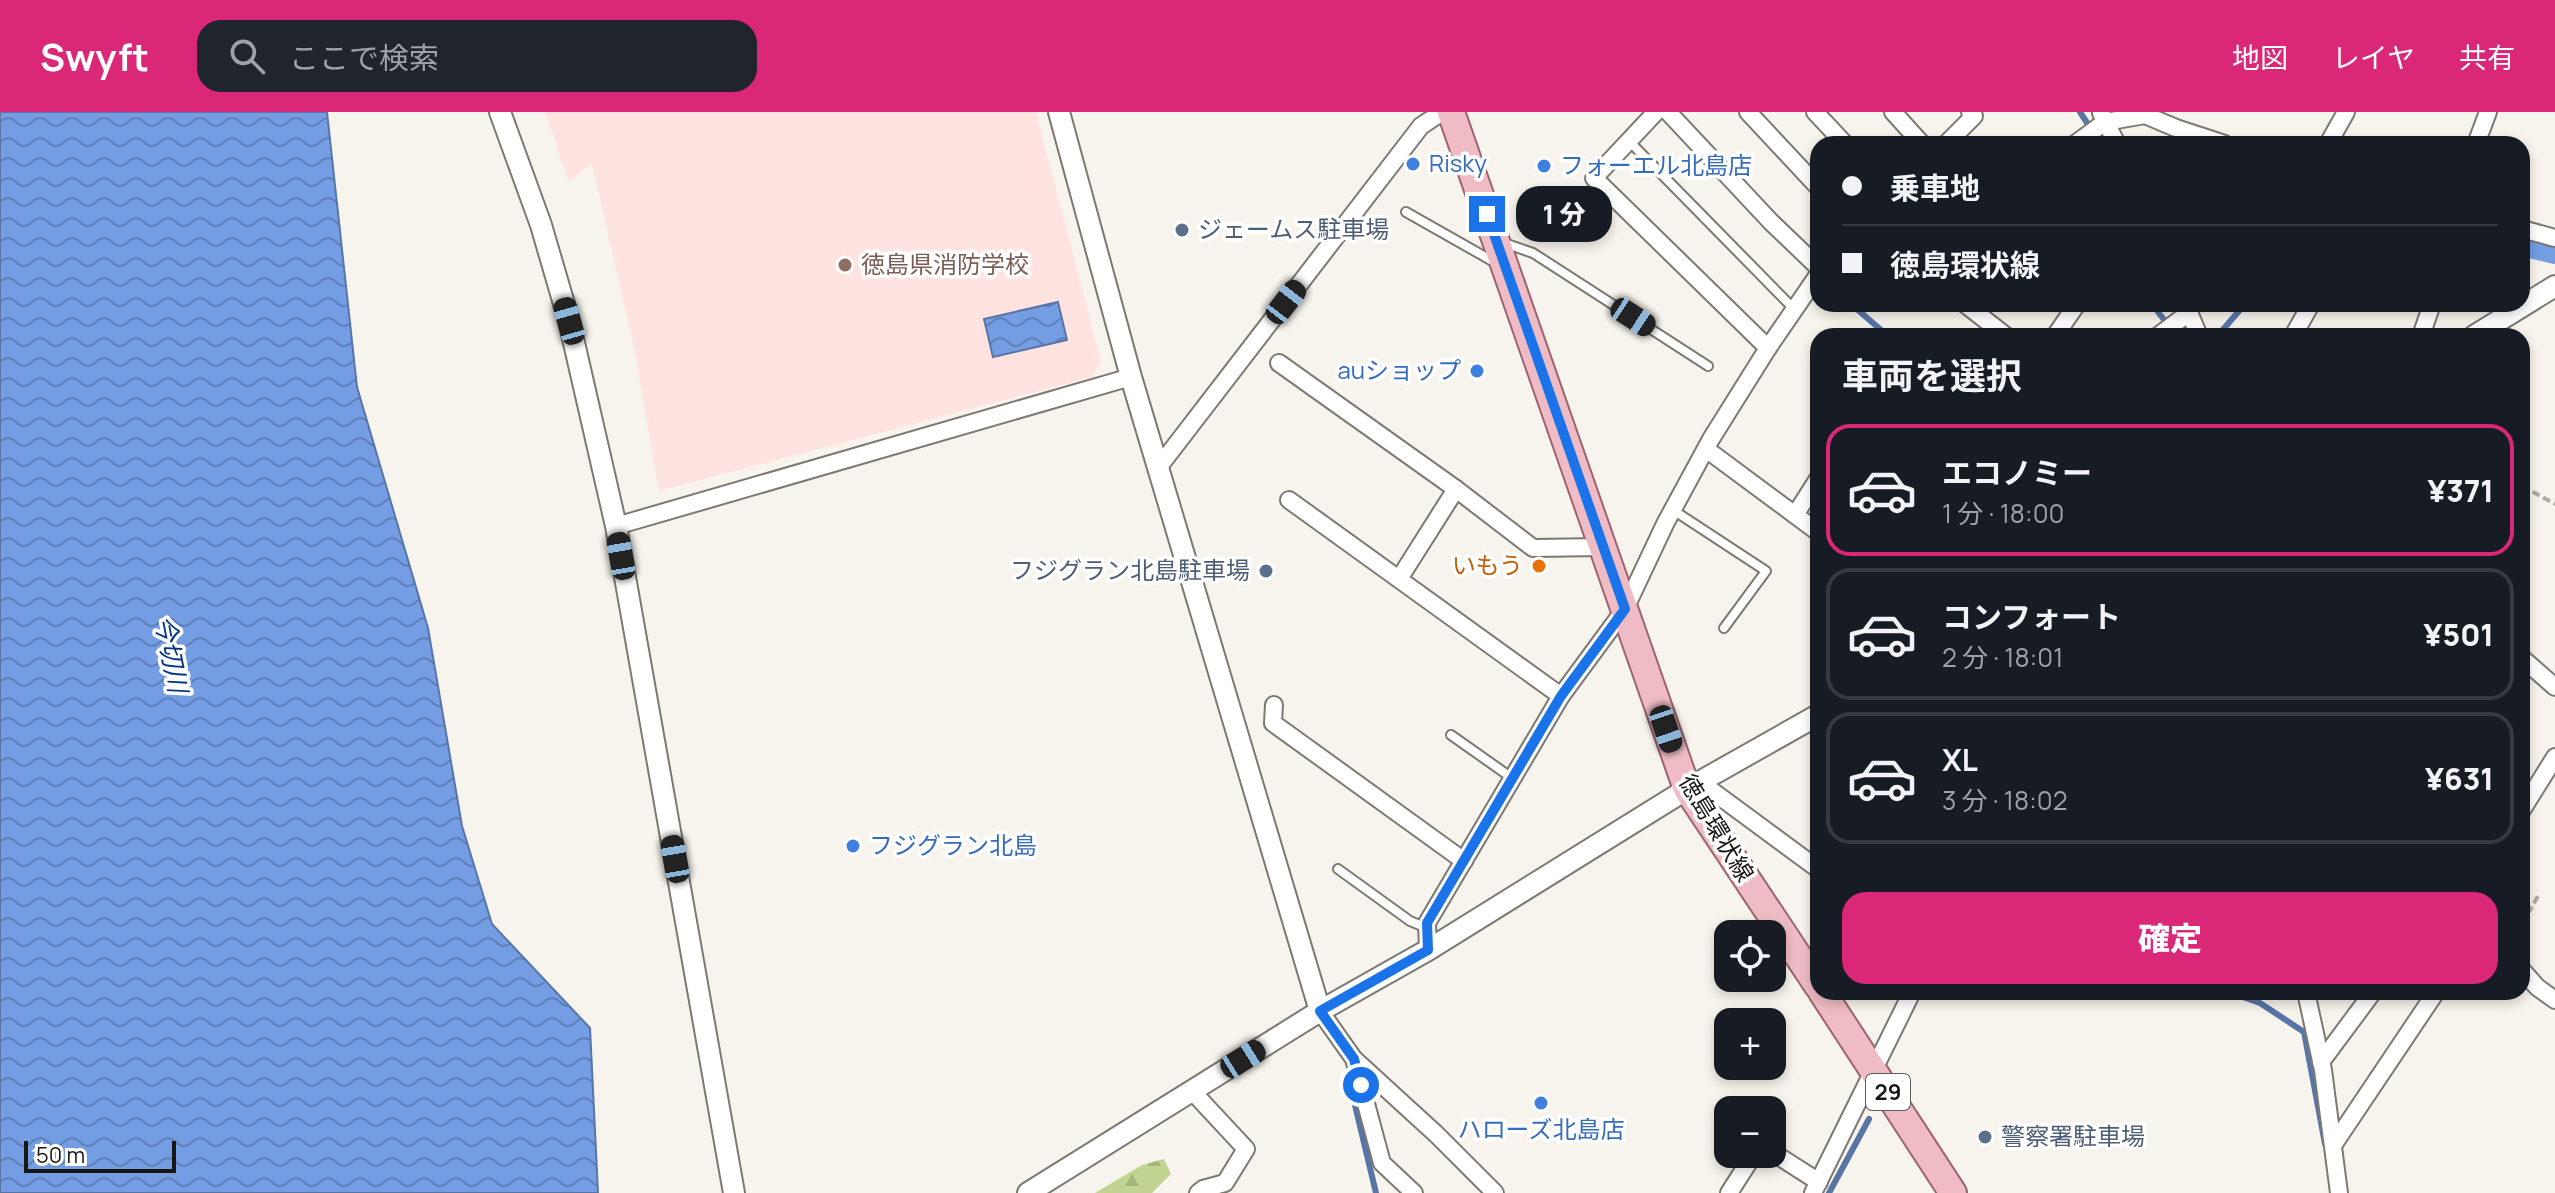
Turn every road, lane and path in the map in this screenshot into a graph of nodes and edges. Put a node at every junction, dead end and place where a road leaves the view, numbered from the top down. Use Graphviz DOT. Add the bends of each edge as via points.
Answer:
graph roads {
  1 [pos="500,112"];
  2 [pos="1059,112"];
  3 [pos="1442,112"];
  4 [pos="1451,112"];
  5 [pos="1656,112"];
  6 [pos="1668,112"];
  7 [pos="1748,112"];
  8 [pos="1815,112"];
  9 [pos="1893,112"];
  10 [pos="1970,112"];
  11 [pos="2346,112"];
  12 [pos="2488,112"];
  13 [pos="2138,114"];
  14 [pos="2103,117"];
  15 [pos="1838,136"];
  16 [pos="1915,136"];
  17 [pos="1954,136"];
  18 [pos="2083,136"];
  19 [pos="2113,136"];
  20 [pos="2200,136"];
  21 [pos="2332,136"];
  22 [pos="2479,136"];
  23 [pos="1628,141"];
  24 [pos="1810,178"];
  25 [pos="1406,212"];
  26 [pos="2530,231"];
  27 [pos="2555,238"];
  28 [pos="1496,240"];
  29 [pos="1810,259"];
  30 [pos="1506,268"];
  31 [pos="1810,286"];
  32 [pos="2555,286"];
  33 [pos="2530,301"];
  34 [pos="1794,309"];
  35 [pos="1975,312"];
  36 [pos="2184,312"];
  37 [pos="2513,312"];
  38 [pos="1996,328"];
  39 [pos="2167,328"];
  40 [pos="2487,328"];
  41 [pos="1768,348"];
  42 [pos="1279,363"];
  43 [pos="1708,366"];
  44 [pos="1131,377"];
  45 [pos="1706,449"];
  46 [pos="1158,468"];
  47 [pos="1456,489"];
  48 [pos="2530,490"];
  49 [pos="1810,492"];
  50 [pos="1289,500"];
  51 [pos="2555,504"];
  52 [pos="1673,510"];
  53 [pos="1795,515"];
  54 [pos="616,526"];
  55 [pos="1810,526"];
  56 [pos="1603,547"];
  57 [pos="1399,579"];
  58 [pos="1625,609"];
  59 [pos="1724,628"];
  60 [pos="2530,665"];
  61 [pos="2555,687"];
  62 [pos="1561,696"];
  63 [pos="1274,705"];
  64 [pos="1810,720"];
  65 [pos="1451,735"];
  66 [pos="2555,757"];
  67 [pos="1513,779"];
  68 [pos="1694,786"];
  69 [pos="2530,797"];
  70 [pos="1464,861"];
  71 [pos="1810,864"];
  72 [pos="1338,869"];
  73 [pos="2538,896"];
  74 [pos="2530,910"];
  75 [pos="1427,928"];
  76 [pos="1428,950"];
  77 [pos="1810,973"];
  78 [pos="2530,979"];
  79 [pos="1827,1000"];
  80 [pos="1908,1000"];
  81 [pos="2308,1000"];
  82 [pos="2367,1000"];
  83 [pos="2431,1000"];
  84 [pos="2555,1000"];
  85 [pos="1320,1011"];
  86 [pos="1354,1059"];
  87 [pos="2321,1062"];
  88 [pos="1874,1071"];
  89 [pos="1192,1091"];
  90 [pos="2334,1144"];
  91 [pos="1786,1163"];
  92 [pos="1745,1168"];
  93 [pos="1816,1187"];
  94 [pos="1230,1188"];
  95 [pos="734,1193"];
  96 [pos="1028,1193"];
  97 [pos="1198,1193"];
  98 [pos="1414,1193"];
  99 [pos="1495,1193"];
  100 [pos="1729,1193"];
  101 [pos="1953,1193"];
  102 [pos="2339,1193"];
  1 -- 54 [label="street" via="565,308"];
  2 -- 44 [label="street"];
  3 -- 46 [label="street" via="1421,126"];
  4 -- 28 [label="main road, 徳島環状線"];
  5 -- 23 [label="street"];
  6 -- 29 [label="street"];
  7 -- 24 [label="street"];
  8 -- 15 [label="street"];
  9 -- 16 [label="street"];
  10 -- 17 [label="street" via="1974,116"];
  11 -- 21 [label="street"];
  12 -- 22 [label="street"];
  13 -- 14 [label="street"];
  13 -- 20 [label="street"];
  14 -- 18 [label="street"];
  14 -- 19 [label="street"];
  23 -- 34 [label="lane"];
  23 -- 41 [label="street" via="1594,178"];
  25 -- 30 [label="lane"];
  26 -- 27 [label="street"];
  28 -- 30 [label="main road, 徳島環状線"];
  28 -- 43 [label="lane" via="1533,253"];
  30 -- 56 [label="main road, 徳島環状線"];
  31 -- 34 [label="street"];
  32 -- 33 [label="street"];
  34 -- 41 [label="street"];
  35 -- 38 [label="street"];
  36 -- 39 [label="street"];
  37 -- 40 [label="street"];
  41 -- 45 [label="street"];
  42 -- 47 [label="street"];
  44 -- 46 [label="street"];
  44 -- 54 [label="street"];
  45 -- 52 [label="street"];
  45 -- 53 [label="street"];
  46 -- 85 [label="street"];
  47 -- 56 [label="street" via="1533,548"];
  47 -- 57 [label="street"];
  48 -- 51 [label="path"];
  49 -- 53 [label="street"];
  50 -- 57 [label="street"];
  52 -- 58 [label="street"];
  52 -- 59 [label="lane" via="1766,571"];
  53 -- 55 [label="street"];
  54 -- 95 [label="street"];
  56 -- 58 [label="main road, 徳島環状線"];
  57 -- 62 [label="street"];
  58 -- 62 [label="street"];
  58 -- 68 [label="main road, 徳島環状線"];
  60 -- 61 [label="street"];
  62 -- 67 [label="street"];
  63 -- 70 [label="street" via="1273,723"];
  64 -- 68 [label="street"];
  65 -- 67 [label="lane"];
  66 -- 69 [label="street"];
  67 -- 70 [label="street"];
  68 -- 71 [label="street"];
  68 -- 76 [label="street"];
  68 -- 77 [label="main road, 徳島環状線"];
  70 -- 75 [label="street"];
  72 -- 75 [label="lane"];
  73 -- 74 [label="path"];
  75 -- 76 [label="street"];
  76 -- 85 [label="street"];
  78 -- 84 [label="street"];
  79 -- 88 [label="main road, 29"];
  80 -- 88 [label="street"];
  81 -- 87 [label="street"];
  82 -- 87 [label="street"];
  83 -- 90 [label="street"];
  85 -- 86 [label="street"];
  85 -- 89 [label="street"];
  86 -- 98 [label="street" via="1382,1163"];
  86 -- 99 [label="street"];
  87 -- 90 [label="street"];
  88 -- 93 [label="street"];
  88 -- 101 [label="main road, 29"];
  89 -- 94 [label="street" via="1246,1149"];
  89 -- 96 [label="street"];
  90 -- 102 [label="street"];
  91 -- 93 [label="street"];
  92 -- 100 [label="street"];
  94 -- 97 [label="street"];
}
